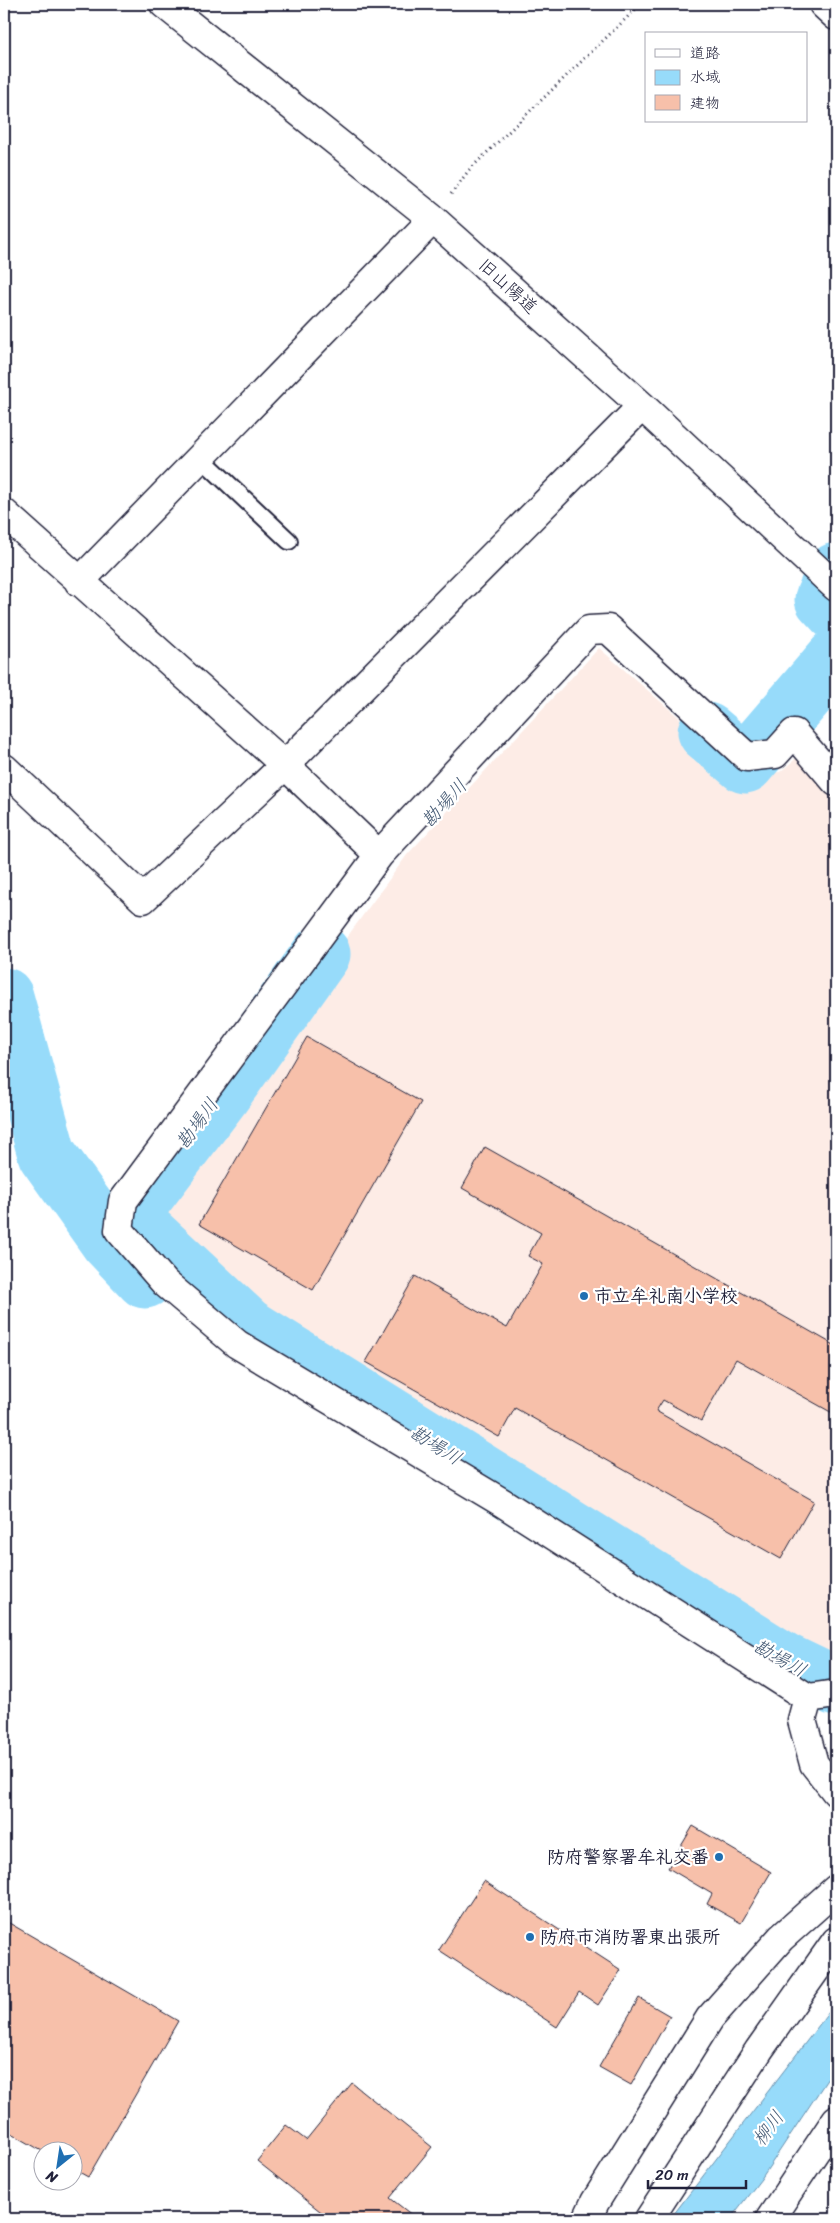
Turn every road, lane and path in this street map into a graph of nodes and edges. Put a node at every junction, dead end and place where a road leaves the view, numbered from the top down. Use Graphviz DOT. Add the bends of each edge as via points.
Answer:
graph roads {
  1 [pos="164,4"];
  2 [pos="641,4"];
  3 [pos="823,4"];
  4 [pos="836,16"];
  5 [pos="433,219"];
  6 [pos="642,406"];
  7 [pos="201,458"];
  8 [pos="4,513"];
  9 [pos="289,541"];
  10 [pos="79,582"];
  11 [pos="836,587"];
  12 [pos="285,765"];
  13 [pos="4,768"];
  14 [pos="836,782"];
  15 [pos="379,855"];
  16 [pos="836,1694"];
  17 [pos="808,1698"];
  18 [pos="836,1792"];
  19 [pos="836,1889"];
  20 [pos="836,1941"];
  21 [pos="836,2120"];
  22 [pos="587,2219"];
  23 [pos="649,2219"];
  24 [pos="770,2219"];
  1 -- 5 [label="street, 旧山陽道"];
  2 -- 5 [label="path" via="469,170"];
  3 -- 4 [label="street"];
  5 -- 6 [label="street, 旧山陽道"];
  5 -- 7 [label="street"];
  6 -- 11 [label="street, 旧山陽道"];
  6 -- 12 [label="street"];
  7 -- 9 [label="lane"];
  7 -- 10 [label="street"];
  8 -- 10 [label="street"];
  10 -- 12 [label="street"];
  12 -- 13 [label="street" via="143,899"];
  12 -- 15 [label="street"];
  14 -- 15 [label="street" via="794,734 775,754 747,757 608,628 589,630"];
  15 -- 17 [label="street" via="123,1202 119,1230 165,1283 237,1344 503,1503"];
  16 -- 17 [label="street"];
  17 -- 18 [label="street" via="802,1720 814,1764"];
  19 -- 22 [label="street" via="781,1938 710,2018"];
  20 -- 23 [label="street" via="759,2050"];
  21 -- 24 [label="street"];
}
